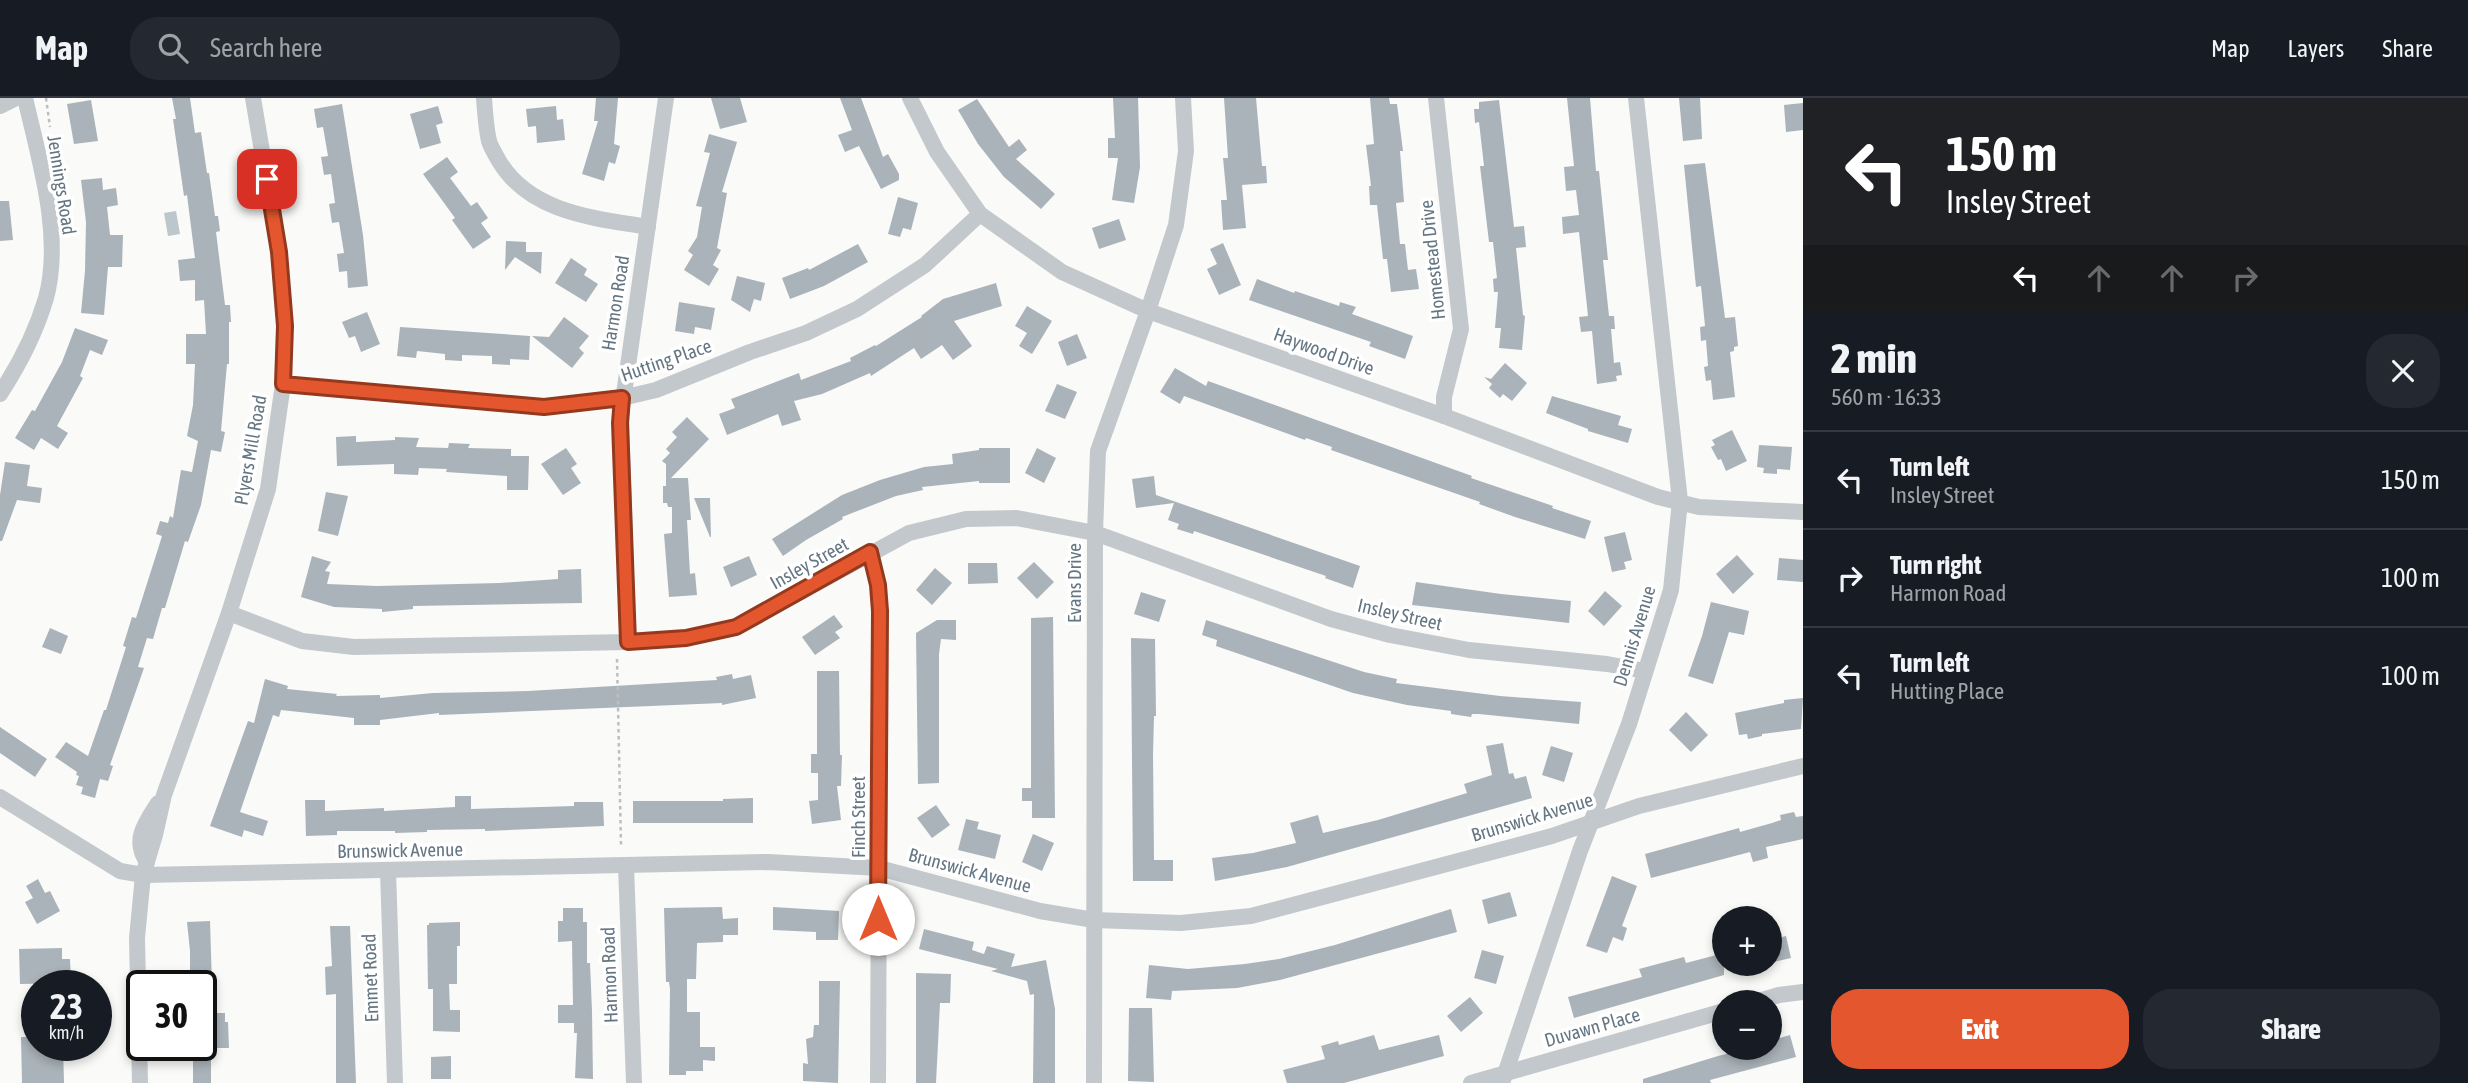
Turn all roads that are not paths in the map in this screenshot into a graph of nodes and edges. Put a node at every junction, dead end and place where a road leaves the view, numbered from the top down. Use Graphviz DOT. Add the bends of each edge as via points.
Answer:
graph roads {
  1 [pos="16,98"];
  2 [pos="25,98"];
  3 [pos="253,98"];
  4 [pos="484,98"];
  5 [pos="666,98"];
  6 [pos="910,98"];
  7 [pos="1183,98"];
  8 [pos="1436,98"];
  9 [pos="1636,98"];
  10 [pos="0,106"];
  11 [pos="980,214"];
  12 [pos="648,227"];
  13 [pos="1148,311"];
  14 [pos="283,384"];
  15 [pos="0,394"];
  16 [pos="622,398"];
  17 [pos="1444,416"];
  18 [pos="1680,501"];
  19 [pos="1803,512"];
  20 [pos="1095,533"];
  21 [pos="870,552"];
  22 [pos="229,613"];
  23 [pos="628,642"];
  24 [pos="1644,671"];
  25 [pos="1803,766"];
  26 [pos="0,797"];
  27 [pos="1591,823"];
  28 [pos="625,866"];
  29 [pos="879,868"];
  30 [pos="145,869"];
  31 [pos="388,871"];
  32 [pos="1094,920"];
  33 [pos="1803,992"];
  34 [pos="1782,995"];
  35 [pos="1712,1015"];
  36 [pos="1504,1078"];
  37 [pos="140,1083"];
  38 [pos="395,1083"];
  39 [pos="634,1083"];
  40 [pos="878,1083"];
  41 [pos="1094,1083"];
  42 [pos="1471,1083"];
  1 -- 10 [label="street"];
  2 -- 15 [label="street, Jennings Road" via="45,188 51,248 46,296 37,322"];
  3 -- 14 [label="street, Plyers Mill Road" via="279,252 285,326"];
  4 -- 12 [label="street" via="489,144 524,190 579,215"];
  5 -- 12 [label="street, Harmon Road"];
  6 -- 11 [label="street, Haywood Drive" via="937,152"];
  7 -- 13 [label="street, Evans Drive" via="1186,151 1176,225"];
  8 -- 17 [label="street, Homestead Drive" via="1461,329 1444,397"];
  9 -- 18 [label="street, Dennis Avenue"];
  11 -- 13 [label="street, Haywood Drive" via="1062,272"];
  11 -- 16 [label="street, Hutting Place" via="925,265 858,309 656,390"];
  12 -- 16 [label="street, Harmon Road"];
  13 -- 17 [label="street, Haywood Drive"];
  13 -- 20 [label="street, Evans Drive" via="1098,451"];
  14 -- 16 [label="street, Hutting Place" via="544,407"];
  14 -- 22 [label="street, Plyers Mill Road" via="268,489"];
  16 -- 23 [label="street, Harmon Road"];
  17 -- 18 [label="street, Haywood Drive" via="1658,497"];
  18 -- 19 [label="street, Haywood Drive" via="1699,507"];
  18 -- 24 [label="street, Dennis Avenue" via="1671,590"];
  20 -- 21 [label="street, Insley Street" via="1017,518 966,519 909,533"];
  20 -- 24 [label="street, Insley Street" via="1331,619 1390,635 1469,650"];
  20 -- 32 [label="street, Evans Drive"];
  21 -- 23 [label="street, Insley Street" via="736,627 686,638"];
  21 -- 29 [label="street, Finch Street" via="880,611"];
  22 -- 23 [label="street, Insley Street" via="302,641 354,647"];
  22 -- 30 [label="street, Plyers Mill Road" via="164,795 141,832"];
  24 -- 27 [label="street, Dennis Avenue"];
  25 -- 27 [label="street, Brunswick Avenue" via="1639,806"];
  26 -- 30 [label="street, Brunswick Avenue" via="120,872"];
  27 -- 32 [label="street, Brunswick Avenue" via="1251,916 1181,923"];
  27 -- 36 [label="street, Dennis Avenue"];
  28 -- 29 [label="street, Brunswick Avenue" via="768,862"];
  28 -- 31 [label="street, Brunswick Avenue"];
  28 -- 39 [label="street, Harmon Road"];
  29 -- 32 [label="street, Brunswick Avenue" via="1040,911"];
  29 -- 40 [label="street, Finch Street"];
  30 -- 31 [label="street, Brunswick Avenue"];
  30 -- 37 [label="street, Plyers Mill Road" via="137,938"];
  31 -- 38 [label="street, Emmet Road"];
  32 -- 41 [label="street, Evans Drive"];
  33 -- 34 [label="street"];
  35 -- 36 [label="street, Duvawn Place"];
  36 -- 42 [label="street, Duvawn Place"];
}
